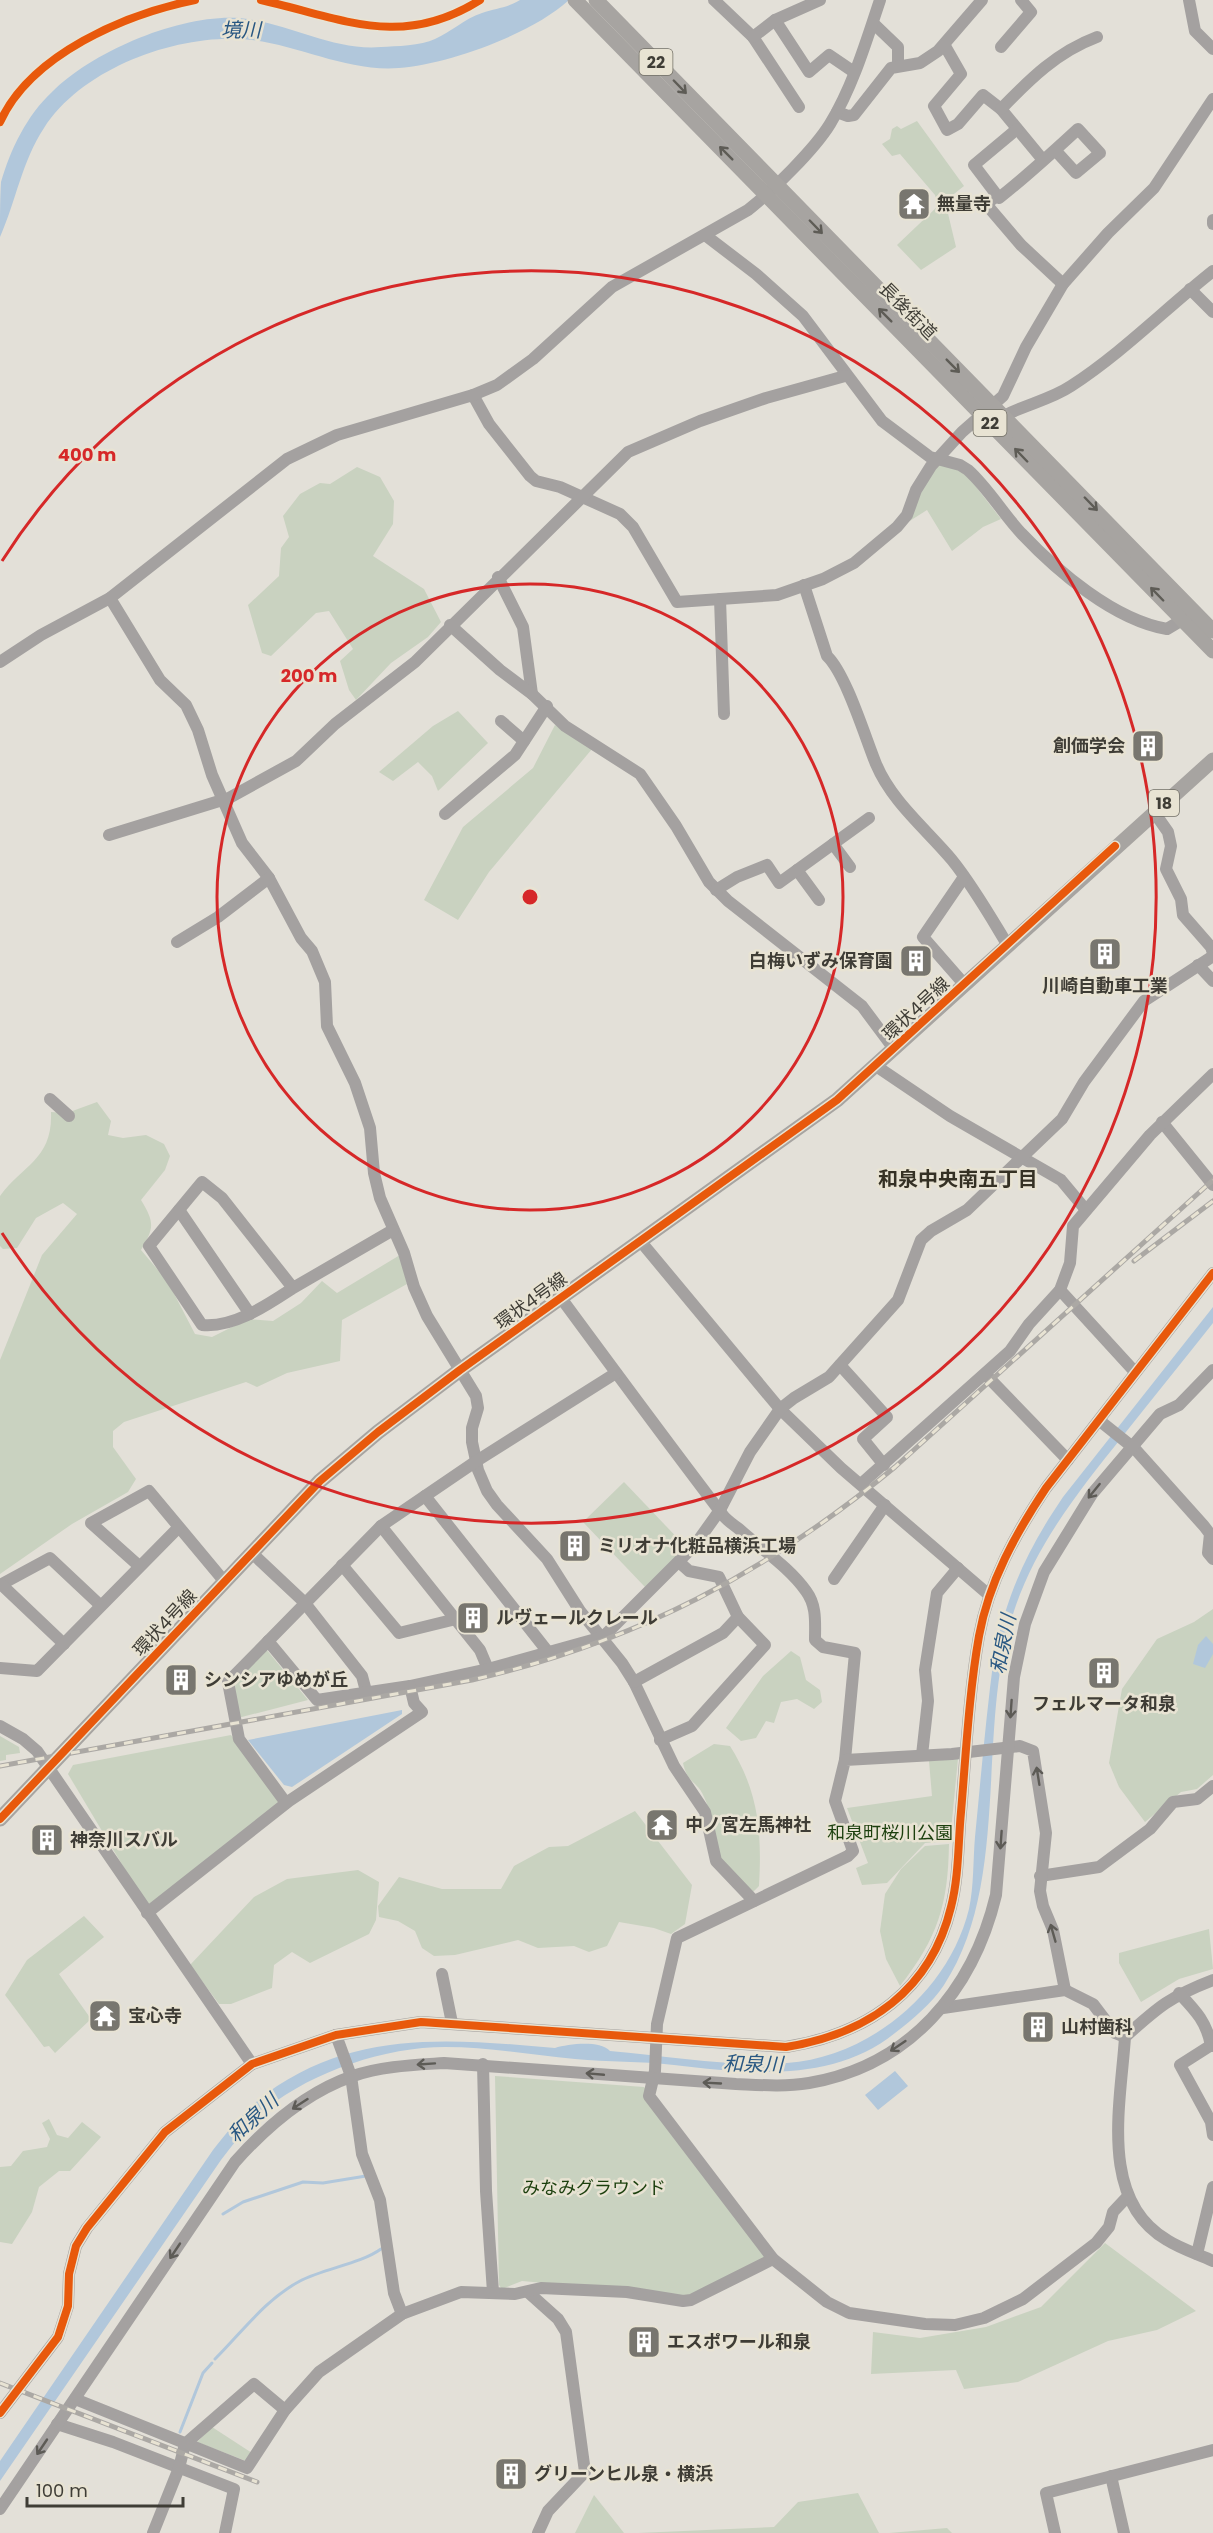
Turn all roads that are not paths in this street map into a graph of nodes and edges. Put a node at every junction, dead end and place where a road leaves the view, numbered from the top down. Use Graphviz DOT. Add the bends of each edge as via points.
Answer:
graph roads {
  1 [pos="575,0"];
  2 [pos="596,0"];
  3 [pos="714,0"];
  4 [pos="820,0"];
  5 [pos="880,0"];
  6 [pos="982,0"];
  7 [pos="1021,0"];
  8 [pos="1189,0"];
  9 [pos="775,20"];
  10 [pos="873,22"];
  11 [pos="753,37"];
  12 [pos="1097,37"];
  13 [pos="945,46"];
  14 [pos="1000,47"];
  15 [pos="1213,49"];
  16 [pos="898,66"];
  17 [pos="854,72"];
  18 [pos="1213,99"];
  19 [pos="799,107"];
  20 [pos="1001,109"];
  21 [pos="837,112"];
  22 [pos="1017,129"];
  23 [pos="1055,150"];
  24 [pos="1043,160"];
  25 [pos="771,190"];
  26 [pos="997,195"];
  27 [pos="705,235"];
  28 [pos="1213,271"];
  29 [pos="1063,284"];
  30 [pos="1190,289"];
  31 [pos="1213,312"];
  32 [pos="845,376"];
  33 [pos="472,395"];
  34 [pos="994,412"];
  35 [pos="937,459"];
  36 [pos="581,496"];
  37 [pos="498,577"];
  38 [pos="804,585"];
  39 [pos="110,598"];
  40 [pos="720,599"];
  41 [pos="1182,620"];
  42 [pos="450,625"];
  43 [pos="1213,631"];
  44 [pos="1213,651"];
  45 [pos="0,662"];
  46 [pos="532,693"];
  47 [pos="547,706"];
  48 [pos="724,714"];
  49 [pos="501,721"];
  50 [pos="524,741"];
  51 [pos="1213,760"];
  52 [pos="224,799"];
  53 [pos="1154,812"];
  54 [pos="445,814"];
  55 [pos="869,818"];
  56 [pos="109,836"];
  57 [pos="833,844"];
  58 [pos="849,867"];
  59 [pos="797,870"];
  60 [pos="964,877"];
  61 [pos="268,878"];
  62 [pos="716,890"];
  63 [pos="819,900"];
  64 [pos="177,942"];
  65 [pos="1007,944"];
  66 [pos="1213,955"];
  67 [pos="1198,965"];
  68 [pos="1213,981"];
  69 [pos="964,984"];
  70 [pos="894,1049"];
  71 [pos="876,1066"];
  72 [pos="1213,1074"];
  73 [pos="50,1099"];
  74 [pos="69,1116"];
  75 [pos="1162,1122"];
  76 [pos="1022,1157"];
  77 [pos="1213,1185"];
  78 [pos="179,1210"];
  79 [pos="1086,1210"];
  80 [pos="393,1230"];
  81 [pos="642,1243"];
  82 [pos="1213,1273"];
  83 [pos="293,1288"];
  84 [pos="1060,1290"];
  85 [pos="561,1298"];
  86 [pos="250,1314"];
  87 [pos="840,1365"];
  88 [pos="460,1370"];
  89 [pos="1213,1370"];
  90 [pos="1135,1372"];
  91 [pos="616,1373"];
  92 [pos="986,1375"];
  93 [pos="780,1409"];
  94 [pos="1103,1424"];
  95 [pos="1130,1445"];
  96 [pos="1068,1460"];
  97 [pos="475,1462"];
  98 [pos="884,1465"];
  99 [pos="861,1484"];
  100 [pos="425,1496"];
  101 [pos="885,1505"];
  102 [pos="720,1510"];
  103 [pos="381,1526"];
  104 [pos="178,1528"];
  105 [pos="252,1553"];
  106 [pos="1213,1559"];
  107 [pos="679,1562"];
  108 [pos="138,1565"];
  109 [pos="342,1565"];
  110 [pos="958,1568"];
  111 [pos="834,1579"];
  112 [pos="224,1581"];
  113 [pos="1,1585"];
  114 [pos="989,1595"];
  115 [pos="304,1602"];
  116 [pos="100,1605"];
  117 [pos="738,1617"];
  118 [pos="456,1619"];
  119 [pos="603,1637"];
  120 [pos="268,1641"];
  121 [pos="64,1644"];
  122 [pos="548,1653"];
  123 [pos="0,1668"];
  124 [pos="488,1669"];
  125 [pos="634,1682"];
  126 [pos="410,1686"];
  127 [pos="366,1691"];
  128 [pos="0,1726"];
  129 [pos="660,1740"];
  130 [pos="1005,1747"];
  131 [pos="970,1752"];
  132 [pos="922,1755"];
  133 [pos="845,1760"];
  134 [pos="48,1768"];
  135 [pos="1213,1786"];
  136 [pos="286,1803"];
  137 [pos="0,1819"];
  138 [pos="1040,1876"];
  139 [pos="754,1901"];
  140 [pos="147,1913"];
  141 [pos="442,1974"];
  142 [pos="1213,1980"];
  143 [pos="1065,1990"];
  144 [pos="1179,1993"];
  145 [pos="943,2008"];
  146 [pos="452,2023"];
  147 [pos="1125,2037"];
  148 [pos="338,2041"];
  149 [pos="656,2042"];
  150 [pos="1212,2045"];
  151 [pos="252,2064"];
  152 [pos="483,2064"];
  153 [pos="350,2074"];
  154 [pos="654,2075"];
  155 [pos="1213,2135"];
  156 [pos="1213,2187"];
  157 [pos="1128,2196"];
  158 [pos="1197,2254"];
  159 [pos="773,2259"];
  160 [pos="1213,2261"];
  161 [pos="494,2292"];
  162 [pos="529,2293"];
  163 [pos="402,2314"];
  164 [pos="75,2399"];
  165 [pos="285,2410"];
  166 [pos="0,2414"];
  167 [pos="57,2424"];
  168 [pos="185,2444"];
  169 [pos="1213,2450"];
  170 [pos="179,2468"];
  171 [pos="1111,2476"];
  172 [pos="0,2509"];
  173 [pos="153,2533"];
  174 [pos="225,2533"];
  175 [pos="538,2533"];
  176 [pos="1055,2533"];
  177 [pos="1124,2533"];
  25 -- 1 [label="main road, 長後街道 / 22, one-way"];
  2 -- 25 [label="main road, 長後街道 / 22, one-way"];
  3 -- 11 [label="street"];
  4 -- 9 [label="street"];
  5 -- 10 [label="street"];
  6 -- 13 [label="street"];
  7 -- 14 [label="street" via="1031,12"];
  8 -- 15 [label="street" via="1195,31"];
  9 -- 11 [label="street"];
  9 -- 17 [label="street" via="809,72 829,56"];
  10 -- 16 [label="street" via="898,47"];
  10 -- 17 [label="street"];
  11 -- 19 [label="street"];
  12 -- 20 [label="street" via="1070,48 1043,67"];
  13 -- 16 [label="street" via="920,63"];
  13 -- 20 [label="street" via="961,74 934,106 946,130 958,124 983,96"];
  16 -- 21 [label="street" via="891,68 854,114"];
  17 -- 21 [label="street"];
  18 -- 29 [label="street" via="1154,188"];
  20 -- 22 [label="street"];
  21 -- 25 [label="street" via="817,141"];
  22 -- 24 [label="street"];
  22 -- 26 [label="street" via="974,165"];
  23 -- 24 [label="street"];
  24 -- 26 [label="street" via="999,198"];
  25 -- 27 [label="street" via="748,210"];
  25 -- 34 [label="main road, 長後街道 / 22"];
  26 -- 29 [label="street" via="986,204 1021,245"];
  27 -- 32 [label="street" via="803,316"];
  27 -- 33 [label="street" via="612,287 533,359 497,385"];
  28 -- 30 [label="street"];
  29 -- 34 [label="street"];
  30 -- 31 [label="street"];
  30 -- 34 [label="street" via="1114,356 1069,387 1044,402"];
  32 -- 35 [label="street" via="882,421"];
  32 -- 36 [label="street" via="700,421 628,452"];
  33 -- 36 [label="street" via="489,424 530,476"];
  33 -- 39 [label="street" via="338,435 287,459"];
  34 -- 35 [label="street"];
  41 -- 34 [label="main road, 長後街道 / 22, one-way"];
  34 -- 43 [label="main road, 長後街道 / 22, one-way"];
  35 -- 38 [label="street" via="897,528 854,563"];
  35 -- 41 [label="street" via="968,470 1045,557 1101,600 1153,626 1167,629"];
  36 -- 37 [label="street"];
  36 -- 40 [label="street" via="620,514 633,527 677,602"];
  37 -- 42 [label="street"];
  37 -- 46 [label="street" via="523,627"];
  38 -- 40 [label="street" via="777,595"];
  38 -- 60 [label="street" via="827,656 847,692 881,775 900,804"];
  39 -- 45 [label="street"];
  39 -- 52 [label="street" via="160,680 186,705"];
  40 -- 48 [label="street"];
  41 -- 44 [label="main road, 長後街道 / 22"];
  42 -- 46 [label="street"];
  42 -- 52 [label="street" via="415,662 335,723 297,761"];
  46 -- 47 [label="street"];
  47 -- 50 [label="street"];
  47 -- 62 [label="street" via="565,726 640,774"];
  49 -- 50 [label="street"];
  50 -- 54 [label="street" via="515,755"];
  51 -- 53 [label="main road, 環状4号線 / 18"];
  52 -- 56 [label="street"];
  52 -- 61 [label="street" via="242,843"];
  53 -- 65 [label="main road, 環状4号線 / 18"];
  53 -- 66 [label="street" via="1168,832 1171,846 1166,869 1181,899 1183,915"];
  55 -- 57 [label="street"];
  57 -- 58 [label="street"];
  57 -- 59 [label="street"];
  59 -- 62 [label="street" via="780,883 767,865 737,876"];
  59 -- 63 [label="street"];
  60 -- 65 [label="street"];
  60 -- 69 [label="street" via="923,937"];
  61 -- 64 [label="street" via="218,917"];
  61 -- 80 [label="street" via="312,951 325,982 327,1026 365,1109 374,1173"];
  62 -- 70 [label="street" via="862,1006"];
  65 -- 69 [label="main road, 環状4号線 / 18"];
  66 -- 67 [label="street"];
  67 -- 68 [label="street"];
  67 -- 76 [label="street" via="1144,1000 1062,1119"];
  69 -- 70 [label="main road, 環状4号線 / 18"];
  70 -- 71 [label="main road, 環状4号線 / 18"];
  71 -- 76 [label="street" via="950,1116"];
  71 -- 81 [label="main road, 環状4号線 / 18" via="801,1128"];
  72 -- 75 [label="street"];
  73 -- 74 [label="street"];
  75 -- 77 [label="street"];
  75 -- 79 [label="street"];
  76 -- 79 [label="street" via="1061,1180"];
  76 -- 87 [label="street" via="967,1210 921,1240 898,1300"];
  78 -- 83 [label="street" via="202,1182 222,1198"];
  78 -- 86 [label="street"];
  78 -- 86 [label="street" via="149,1246 202,1325 214,1326"];
  79 -- 84 [label="street" via="1073,1226 1070,1263"];
  80 -- 83 [label="street"];
  80 -- 88 [label="street" via="427,1316"];
  81 -- 85 [label="main road, 環状4号線 / 18"];
  81 -- 93 [label="street"];
  82 -- 90 [label="street"];
  83 -- 86 [label="street"];
  84 -- 90 [label="street"];
  84 -- 92 [label="street"];
  85 -- 88 [label="main road, 環状4号線 / 18"];
  85 -- 91 [label="street"];
  87 -- 93 [label="street" via="829,1377"];
  87 -- 98 [label="street" via="887,1417 863,1439"];
  88 -- 97 [label="street" via="478,1405 471,1434"];
  88 -- 105 [label="main road, 環状4号線 / 18" via="320,1481"];
  89 -- 95 [label="street" via="1179,1405 1160,1414"];
  90 -- 94 [label="street"];
  91 -- 97 [label="street"];
  91 -- 102 [label="street"];
  92 -- 96 [label="street"];
  92 -- 98 [label="street"];
  93 -- 99 [label="street"];
  93 -- 102 [label="street" via="750,1452"];
  94 -- 95 [label="street"];
  94 -- 96 [label="street"];
  95 -- 106 [label="street" via="1210,1534 1208,1553"];
  95 -- 130 [label="street, one-way" via="1087,1500 1044,1572 1025,1624"];
  96 -- 114 [label="street" via="1028,1515"];
  97 -- 100 [label="street"];
  97 -- 119 [label="street" via="497,1505 547,1559 580,1611"];
  98 -- 99 [label="street"];
  99 -- 101 [label="street"];
  100 -- 103 [label="street"];
  100 -- 122 [label="street"];
  101 -- 110 [label="street"];
  101 -- 111 [label="street"];
  102 -- 107 [label="street"];
  102 -- 133 [label="street" via="798,1579 815,1610 815,1640 823,1647 855,1653"];
  103 -- 109 [label="street"];
  103 -- 118 [label="street"];
  104 -- 108 [label="street"];
  104 -- 108 [label="street" via="148,1491 91,1523"];
  104 -- 112 [label="street"];
  105 -- 112 [label="main road, 環状4号線 / 18"];
  105 -- 115 [label="street"];
  107 -- 117 [label="street" via="689,1570 719,1577"];
  107 -- 119 [label="street"];
  108 -- 116 [label="street"];
  109 -- 115 [label="street"];
  109 -- 118 [label="street" via="399,1634"];
  110 -- 114 [label="street"];
  110 -- 132 [label="street" via="937,1593 925,1670 928,1701"];
  112 -- 134 [label="main road, 環状4号線 / 18"];
  113 -- 116 [label="street" via="50,1558"];
  113 -- 121 [label="street"];
  114 -- 131 [label="street" via="977,1652"];
  115 -- 120 [label="street"];
  115 -- 127 [label="street" via="362,1676"];
  116 -- 121 [label="street"];
  117 -- 125 [label="street" via="723,1633"];
  117 -- 129 [label="street" via="765,1645 692,1726"];
  118 -- 124 [label="street" via="480,1650"];
  119 -- 122 [label="street"];
  119 -- 125 [label="street"];
  120 -- 127 [label="street" via="317,1700"];
  120 -- 136 [label="street" via="228,1682 239,1739"];
  121 -- 123 [label="street" via="37,1671"];
  122 -- 124 [label="street"];
  124 -- 126 [label="street"];
  125 -- 129 [label="street"];
  126 -- 127 [label="street"];
  126 -- 136 [label="street" via="414,1703 422,1712"];
  128 -- 134 [label="street" via="30,1744"];
  129 -- 139 [label="street" via="705,1812 716,1861"];
  130 -- 131 [label="street"];
  138 -- 130 [label="street, one-way" via="1046,1833 1034,1754 1026,1747"];
  130 -- 145 [label="street, one-way" via="996,1895 990,1922 966,1975"];
  131 -- 132 [label="street"];
  131 -- 149 [label="street" via="952,1905 934,1951 901,1996 865,2023 817,2042 786,2047"];
  132 -- 133 [label="street"];
  133 -- 139 [label="street" via="835,1801 853,1851"];
  134 -- 137 [label="main road, 環状4号線 / 18"];
  134 -- 140 [label="street"];
  135 -- 138 [label="street" via="1197,1799 1173,1802 1149,1829 1099,1867"];
  136 -- 140 [label="street"];
  143 -- 138 [label="street, one-way" via="1053,1930 1043,1906"];
  139 -- 149 [label="street" via="677,1938"];
  140 -- 151 [label="street"];
  141 -- 146 [label="street"];
  142 -- 144 [label="street"];
  143 -- 145 [label="street"];
  143 -- 147 [label="street" via="1093,2004 1115,2033"];
  144 -- 147 [label="street"];
  144 -- 150 [label="street" via="1202,2018"];
  145 -- 154 [label="street, one-way" via="884,2056 852,2071 809,2083 775,2086"];
  146 -- 148 [label="street" via="422,2022 365,2030"];
  146 -- 149 [label="street"];
  147 -- 157 [label="street" via="1118,2145 1119,2170"];
  148 -- 151 [label="street"];
  148 -- 153 [label="street"];
  149 -- 154 [label="street"];
  150 -- 155 [label="street" via="1180,2066 1211,2122"];
  151 -- 166 [label="street" via="165,2132 87,2228 76,2246 68,2306 58,2337"];
  152 -- 153 [label="street, one-way" via="398,2066"];
  154 -- 152 [label="street, one-way"];
  152 -- 161 [label="street" via="486,2192"];
  153 -- 163 [label="street" via="362,2154 380,2200 394,2293"];
  153 -- 164 [label="street, one-way" via="279,2118 235,2162"];
  154 -- 159 [label="street" via="649,2096"];
  156 -- 158 [label="street"];
  157 -- 158 [label="street" via="1157,2233"];
  157 -- 159 [label="street" via="1113,2212 1109,2227 1096,2243 1023,2299 965,2324 925,2324 849,2313 827,2302"];
  158 -- 160 [label="street"];
  159 -- 162 [label="street" via="691,2300 541,2288"];
  161 -- 162 [label="street"];
  161 -- 163 [label="street" via="461,2292"];
  162 -- 175 [label="street" via="558,2319 566,2332 585,2472 548,2511"];
  163 -- 165 [label="street" via="319,2372"];
  164 -- 167 [label="street"];
  164 -- 168 [label="street"];
  165 -- 168 [label="street" via="255,2384"];
  165 -- 168 [label="street" via="247,2468"];
  167 -- 170 [label="street"];
  167 -- 172 [label="street, one-way"];
  168 -- 170 [label="street"];
  169 -- 171 [label="street"];
  170 -- 173 [label="street"];
  170 -- 174 [label="street" via="234,2489"];
  171 -- 176 [label="street" via="1046,2493"];
  171 -- 177 [label="street"];
}
